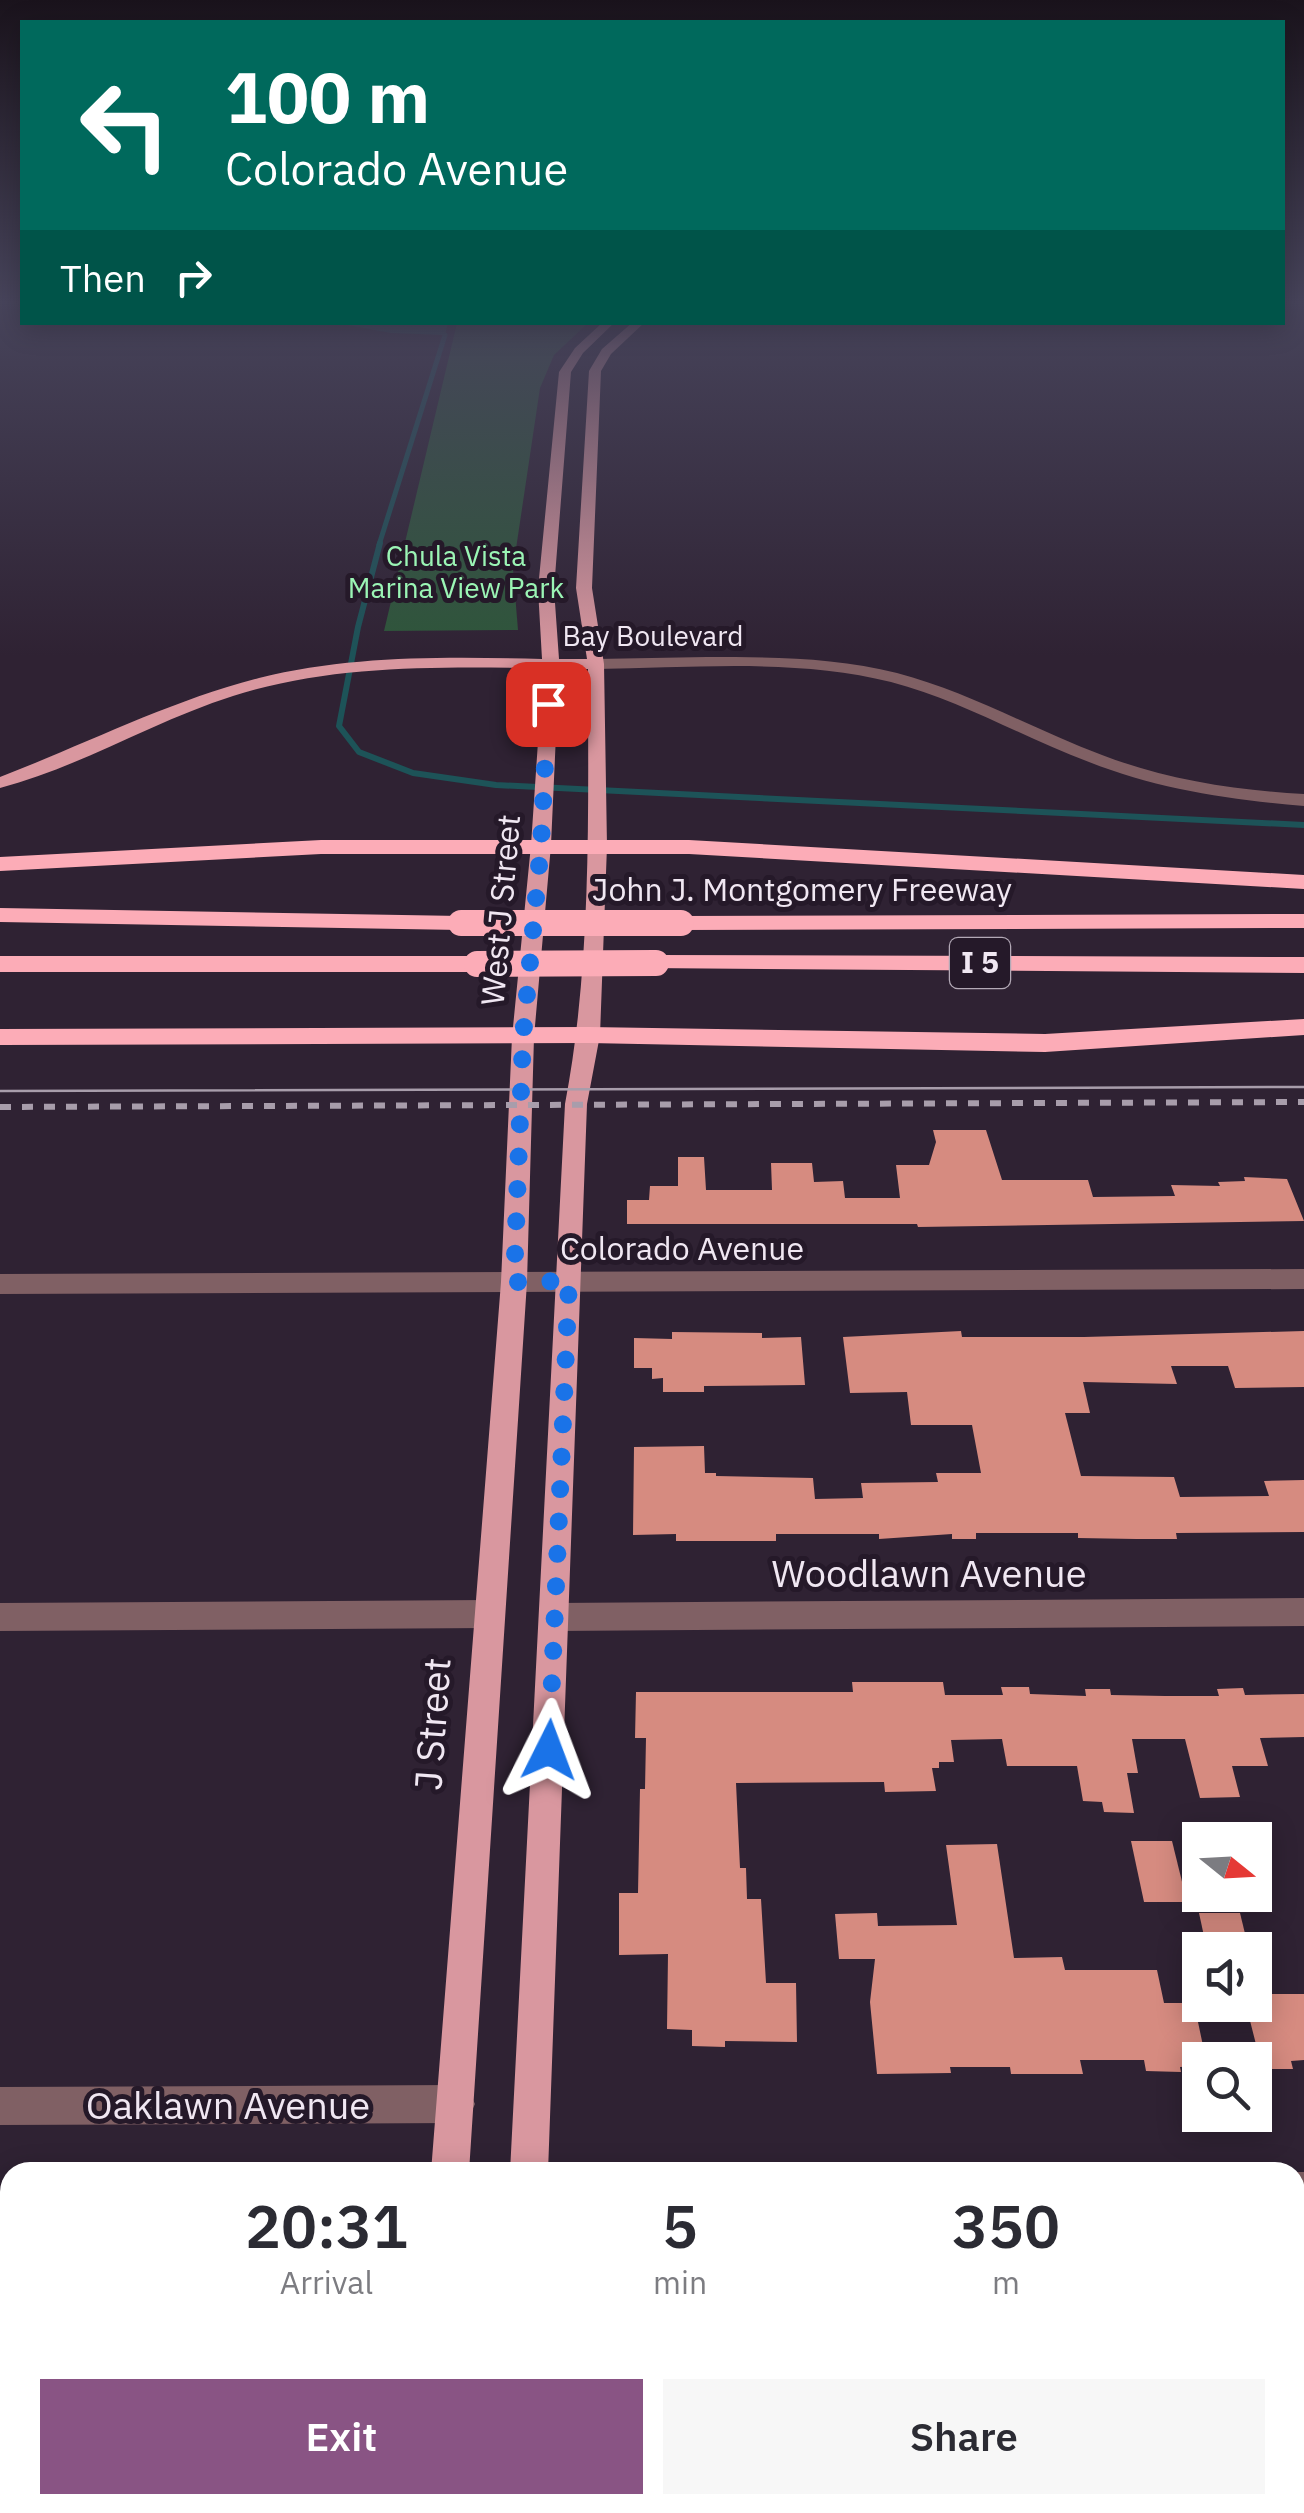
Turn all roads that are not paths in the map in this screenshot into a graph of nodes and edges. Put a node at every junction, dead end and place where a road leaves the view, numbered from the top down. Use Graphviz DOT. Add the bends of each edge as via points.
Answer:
graph roads {
  1 [pos="561,421"];
  2 [pos="592,421"];
  3 [pos="551,664"];
  4 [pos="596,664"];
  5 [pos="0,782"];
  6 [pos="1304,800"];
  7 [pos="541,845"];
  8 [pos="598,846"];
  9 [pos="0,864"];
  10 [pos="1304,882"];
  11 [pos="0,915"];
  12 [pos="1304,921"];
  13 [pos="0,964"];
  14 [pos="1304,965"];
  15 [pos="1304,1027"];
  16 [pos="589,1035"];
  17 [pos="0,1037"];
  18 [pos="523,1037"];
  19 [pos="1304,1279"];
  20 [pos="569,1281"];
  21 [pos="514,1282"];
  22 [pos="0,1284"];
  23 [pos="1304,1612"];
  24 [pos="488,1614"];
  25 [pos="0,1617"];
  26 [pos="555,1617"];
  27 [pos="456,2104"];
  28 [pos="0,2106"];
  29 [pos="451,2162"];
  30 [pos="529,2162"];
  1 -- 3 [label="main road, West J Street" via="546,589"];
  2 -- 4 [label="main road" via="584,588"];
  3 -- 4 [label="main road, Bay Boulevard"];
  3 -- 5 [label="main road, Bay Boulevard" via="376,666 267,681 205,699"];
  3 -- 7 [label="main road, West J Street"];
  4 -- 6 [label="street, Bay Boulevard" via="807,663 853,669 932,689 1142,774 1226,793"];
  4 -- 8 [label="main road"];
  7 -- 8 [label="highway"];
  7 -- 9 [label="highway" via="321,847"];
  7 -- 18 [label="main road, West J Street"];
  8 -- 10 [label="highway"];
  8 -- 16 [label="main road"];
  11 -- 12 [label="highway, John J. Montgomery Freeway / I 5, bridge" via="461,923"];
  13 -- 14 [label="highway, I 5, bridge"];
  15 -- 16 [label="highway" via="1045,1042"];
  16 -- 18 [label="highway"];
  16 -- 20 [label="main road" via="576,1104"];
  17 -- 18 [label="highway"];
  18 -- 21 [label="main road, West J Street"];
  19 -- 20 [label="street, Colorado Avenue"];
  20 -- 21 [label="street, Colorado Avenue"];
  20 -- 26 [label="main road"];
  21 -- 22 [label="street, Colorado Avenue"];
  21 -- 24 [label="main road, J Street"];
  23 -- 26 [label="street, Woodlawn Avenue"];
  24 -- 25 [label="street"];
  24 -- 27 [label="main road, J Street"];
  26 -- 30 [label="main road"];
  27 -- 28 [label="street, Oaklawn Avenue"];
  27 -- 29 [label="main road, J Street"];
}
